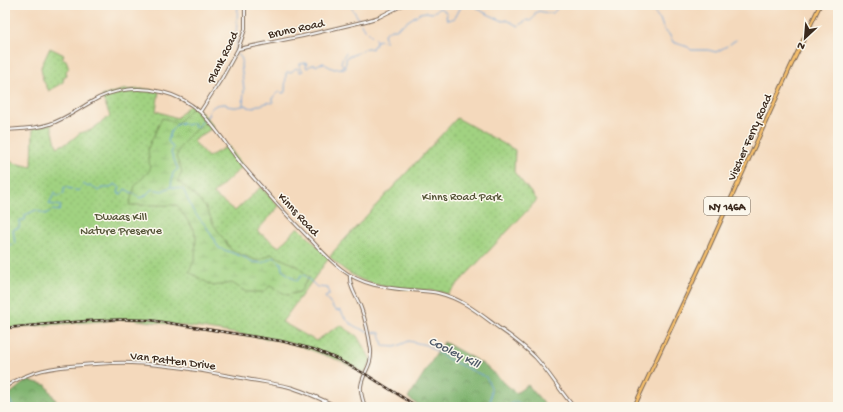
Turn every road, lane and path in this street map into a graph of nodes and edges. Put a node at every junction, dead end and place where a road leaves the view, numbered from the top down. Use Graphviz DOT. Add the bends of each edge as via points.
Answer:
graph roads {
  1 [pos="245,5"];
  2 [pos="402,5"];
  3 [pos="820,5"];
  4 [pos="238,49"];
  5 [pos="200,112"];
  6 [pos="5,130"];
  7 [pos="350,276"];
  8 [pos="5,387"];
  9 [pos="338,407"];
  10 [pos="365,407"];
  11 [pos="574,407"];
  12 [pos="634,407"];
  1 -- 4 [label="street, Plank Road" via="245,29"];
  2 -- 4 [label="street, Bruno Road" via="366,22"];
  3 -- 12 [label="main road, Vischer Ferry Road / NY 146A"];
  4 -- 5 [label="street, Plank Road"];
  5 -- 6 [label="street, Kinns Road" via="183,100 166,93 128,89 102,96 51,124"];
  5 -- 7 [label="street, Kinns Road" via="279,206 334,264"];
  7 -- 10 [label="street" via="350,283 361,307 371,350 371,362 361,389"];
  7 -- 11 [label="street, Kinns Road" via="379,286 439,293 468,305 528,350"];
  8 -- 9 [label="street, Van Patten Drive" via="29,374 59,366 132,363 164,365 285,386"];
}
